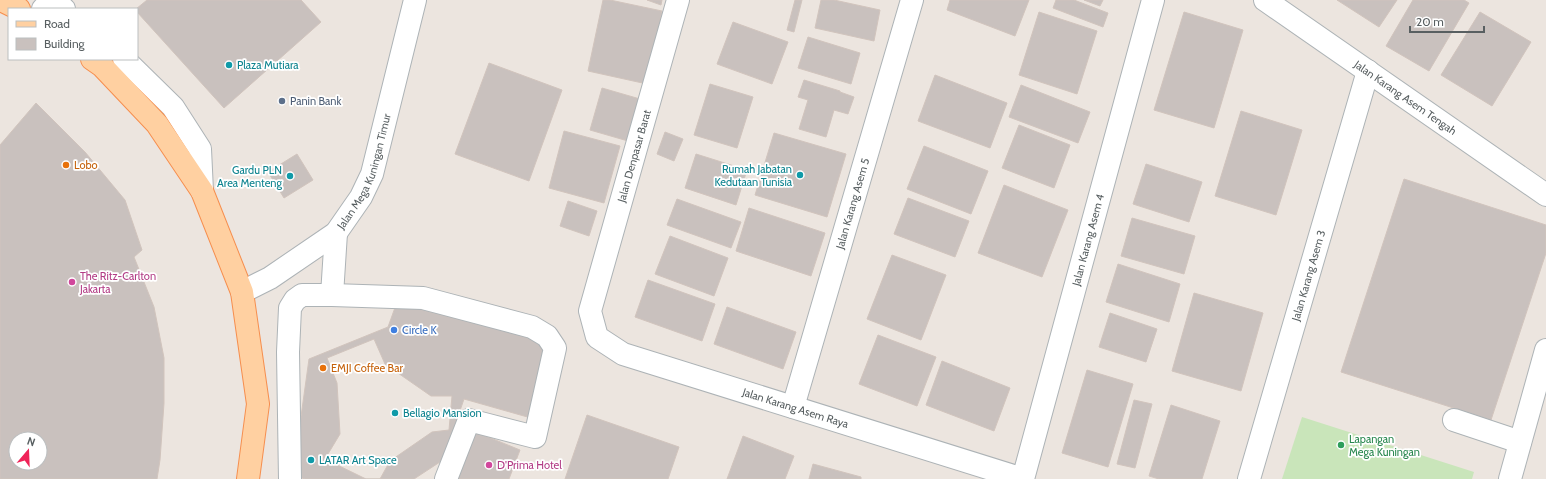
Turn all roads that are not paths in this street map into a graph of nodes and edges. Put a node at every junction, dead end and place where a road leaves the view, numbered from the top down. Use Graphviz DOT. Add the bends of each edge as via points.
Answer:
graph roads {
  1 [pos="1,0"];
  2 [pos="416,0"];
  3 [pos="678,0"];
  4 [pos="912,0"];
  5 [pos="1153,0"];
  6 [pos="1265,0"];
  7 [pos="17,8"];
  8 [pos="44,8"];
  9 [pos="62,8"];
  10 [pos="93,60"];
  11 [pos="125,60"];
  12 [pos="1368,71"];
  13 [pos="202,191"];
  14 [pos="1546,195"];
  15 [pos="336,233"];
  16 [pos="242,292"];
  17 [pos="332,295"];
  18 [pos="590,311"];
  19 [pos="1546,350"];
  20 [pos="793,407"];
  21 [pos="1454,420"];
  22 [pos="1520,442"];
  23 [pos="248,479"];
  24 [pos="290,479"];
  25 [pos="446,479"];
  26 [pos="1022,479"];
  27 [pos="1248,479"];
  28 [pos="1510,479"];
  1 -- 7 [label="main road"];
  2 -- 15 [label="street, Jalan Mega Kuningan Timur" via="372,174 361,197"];
  3 -- 18 [label="street, Jalan Denpasar Barat"];
  4 -- 20 [label="street, Jalan Karang Asem 5"];
  5 -- 26 [label="street, Jalan Karang Asem 4"];
  6 -- 12 [label="street, Jalan Karang Asem Tengah"];
  8 -- 9 [label="street" via="51,3"];
  10 -- 13 [label="main road" via="157,124"];
  11 -- 13 [label="street" via="172,107 200,149"];
  12 -- 14 [label="street, Jalan Karang Asem Tengah"];
  12 -- 27 [label="street, Jalan Karang Asem 3"];
  13 -- 16 [label="main road"];
  15 -- 16 [label="street, Jalan Mega Kuningan Timur" via="270,278"];
  15 -- 17 [label="street"];
  16 -- 23 [label="main road" via="258,404"];
  17 -- 24 [label="street" via="302,295 290,308"];
  17 -- 25 [label="street" via="423,298 532,327 547,336 555,348 535,437 469,420"];
  18 -- 20 [label="street, Jalan Karang Asem Raya" via="597,337 622,354"];
  19 -- 22 [label="street"];
  20 -- 26 [label="street, Jalan Karang Asem Raya"];
  21 -- 22 [label="street"];
  22 -- 28 [label="street"];
}
